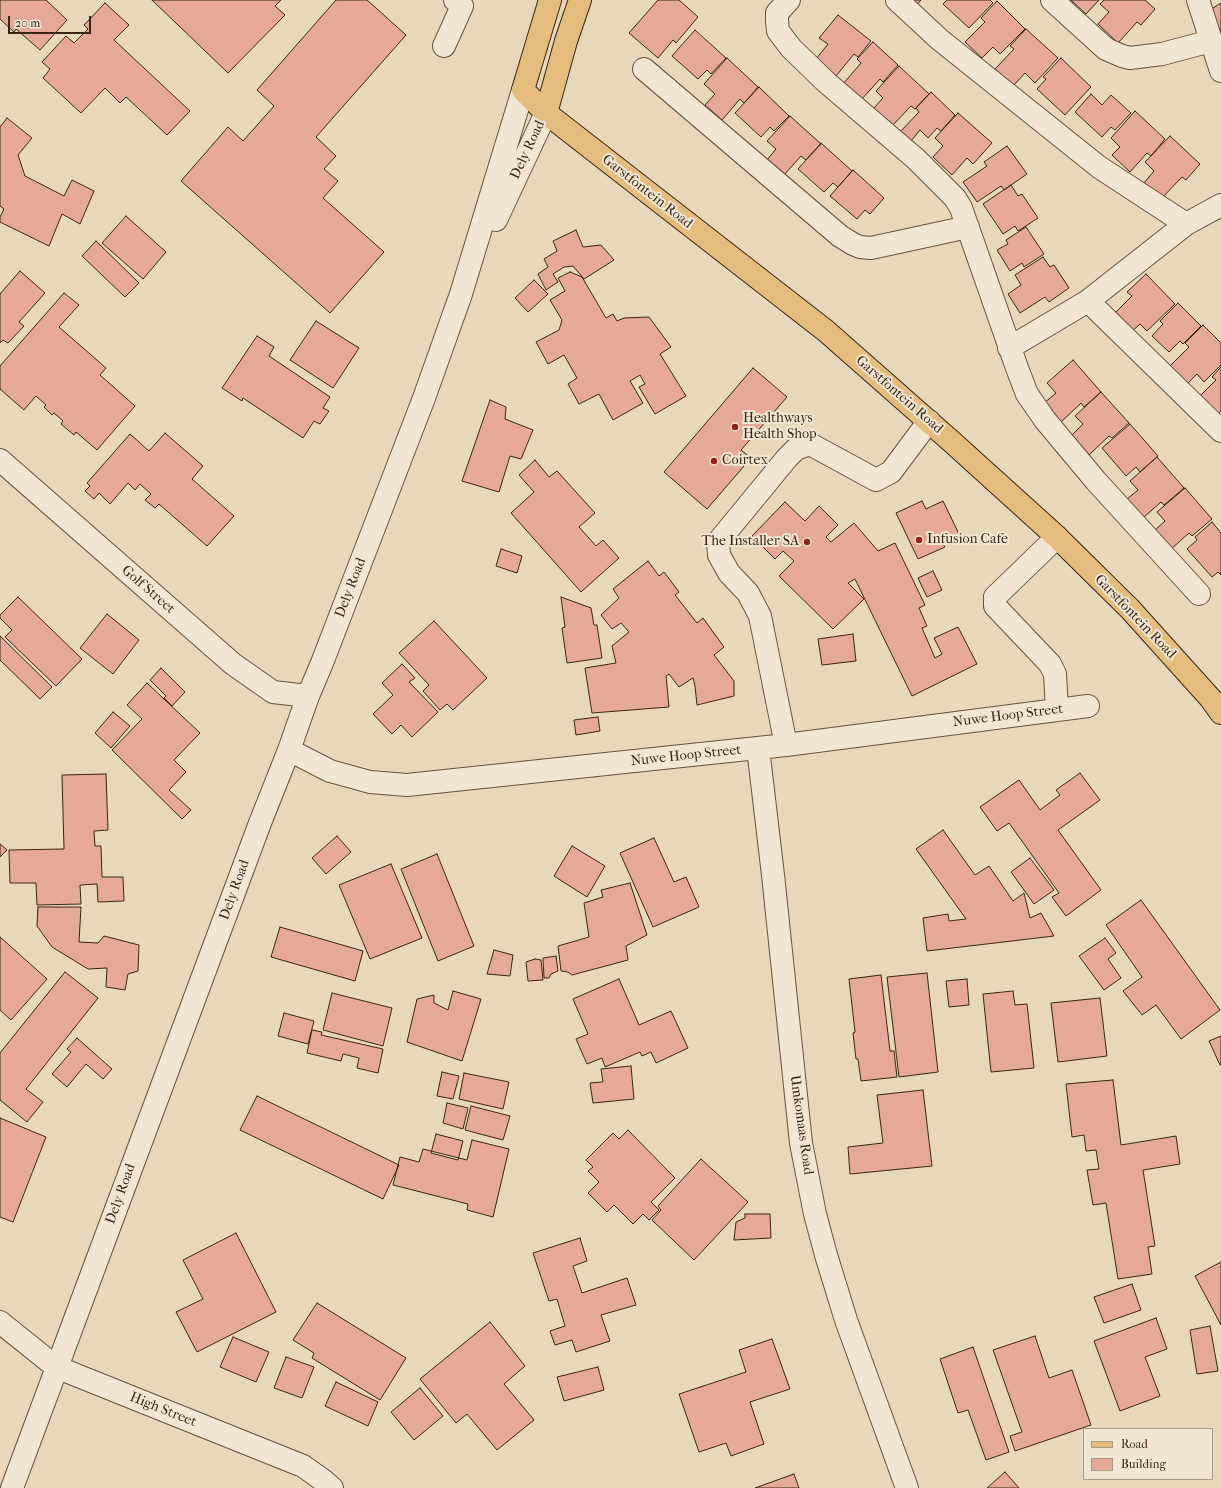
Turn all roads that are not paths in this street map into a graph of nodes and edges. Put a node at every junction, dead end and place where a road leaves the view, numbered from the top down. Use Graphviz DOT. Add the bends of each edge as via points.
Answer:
graph roads {
  1 [pos="550,0"];
  2 [pos="580,0"];
  3 [pos="789,0"];
  4 [pos="897,0"];
  5 [pos="1052,0"];
  6 [pos="1198,0"];
  7 [pos="459,3"];
  8 [pos="1211,41"];
  9 [pos="444,46"];
  10 [pos="644,70"];
  11 [pos="1221,71"];
  12 [pos="523,90"];
  13 [pos="546,113"];
  14 [pos="1221,204"];
  15 [pos="1186,224"];
  16 [pos="968,227"];
  17 [pos="461,294"];
  18 [pos="1088,301"];
  19 [pos="1010,348"];
  20 [pos="929,421"];
  21 [pos="1221,431"];
  22 [pos="0,460"];
  23 [pos="1057,537"];
  24 [pos="1199,594"];
  25 [pos="308,696"];
  26 [pos="1218,703"];
  27 [pos="1088,706"];
  28 [pos="1057,710"];
  29 [pos="786,745"];
  30 [pos="758,748"];
  31 [pos="289,750"];
  32 [pos="0,1322"];
  33 [pos="56,1367"];
  34 [pos="12,1488"];
  35 [pos="332,1488"];
  36 [pos="907,1488"];
  1 -- 12 [label="main road, Dely Road"];
  2 -- 13 [label="main road, Dely Road"];
  3 -- 16 [label="street" via="777,13 776,21 778,31 791,48 826,82 916,159 955,198"];
  4 -- 15 [label="street" via="938,39 1099,167"];
  5 -- 8 [label="street" via="1106,49 1126,57 1162,54"];
  6 -- 8 [label="street"];
  7 -- 9 [label="street"];
  8 -- 11 [label="street"];
  10 -- 16 [label="street" via="852,244 871,248"];
  12 -- 13 [label="main road, Garstfontein Road"];
  12 -- 17 [label="street, Dely Road"];
  13 -- 17 [label="street, Dely Road"];
  13 -- 20 [label="main road, Garstfontein Road" via="826,331"];
  14 -- 15 [label="street"];
  15 -- 18 [label="street"];
  16 -- 19 [label="street"];
  17 -- 25 [label="street, Dely Road" via="410,434"];
  18 -- 19 [label="street"];
  18 -- 21 [label="street"];
  19 -- 24 [label="street" via="1027,394 1044,420"];
  20 -- 23 [label="main road, Garstfontein Road"];
  20 -- 29 [label="street" via="892,472 876,480 810,444 796,449 718,542 719,555 728,573 748,593 760,616"];
  22 -- 25 [label="street, Golf Street" via="233,664 273,692"];
  23 -- 26 [label="main road, Garstfontein Road" via="1130,609"];
  23 -- 28 [label="street" via="995,597 995,606 1050,664 1055,674"];
  25 -- 31 [label="street, Dely Road"];
  27 -- 28 [label="street, Nuwe Hoop Street"];
  28 -- 29 [label="street, Nuwe Hoop Street"];
  29 -- 30 [label="street, Nuwe Hoop Street"];
  30 -- 31 [label="street, Nuwe Hoop Street" via="407,785 370,782 330,772"];
  30 -- 36 [label="street, Umkomaas Road" via="800,1135 807,1171 826,1256 846,1320"];
  31 -- 33 [label="street, Dely Road"];
  32 -- 33 [label="street, High Street"];
  33 -- 34 [label="street, Dely Road"];
  33 -- 35 [label="street, High Street" via="303,1466"];
}
